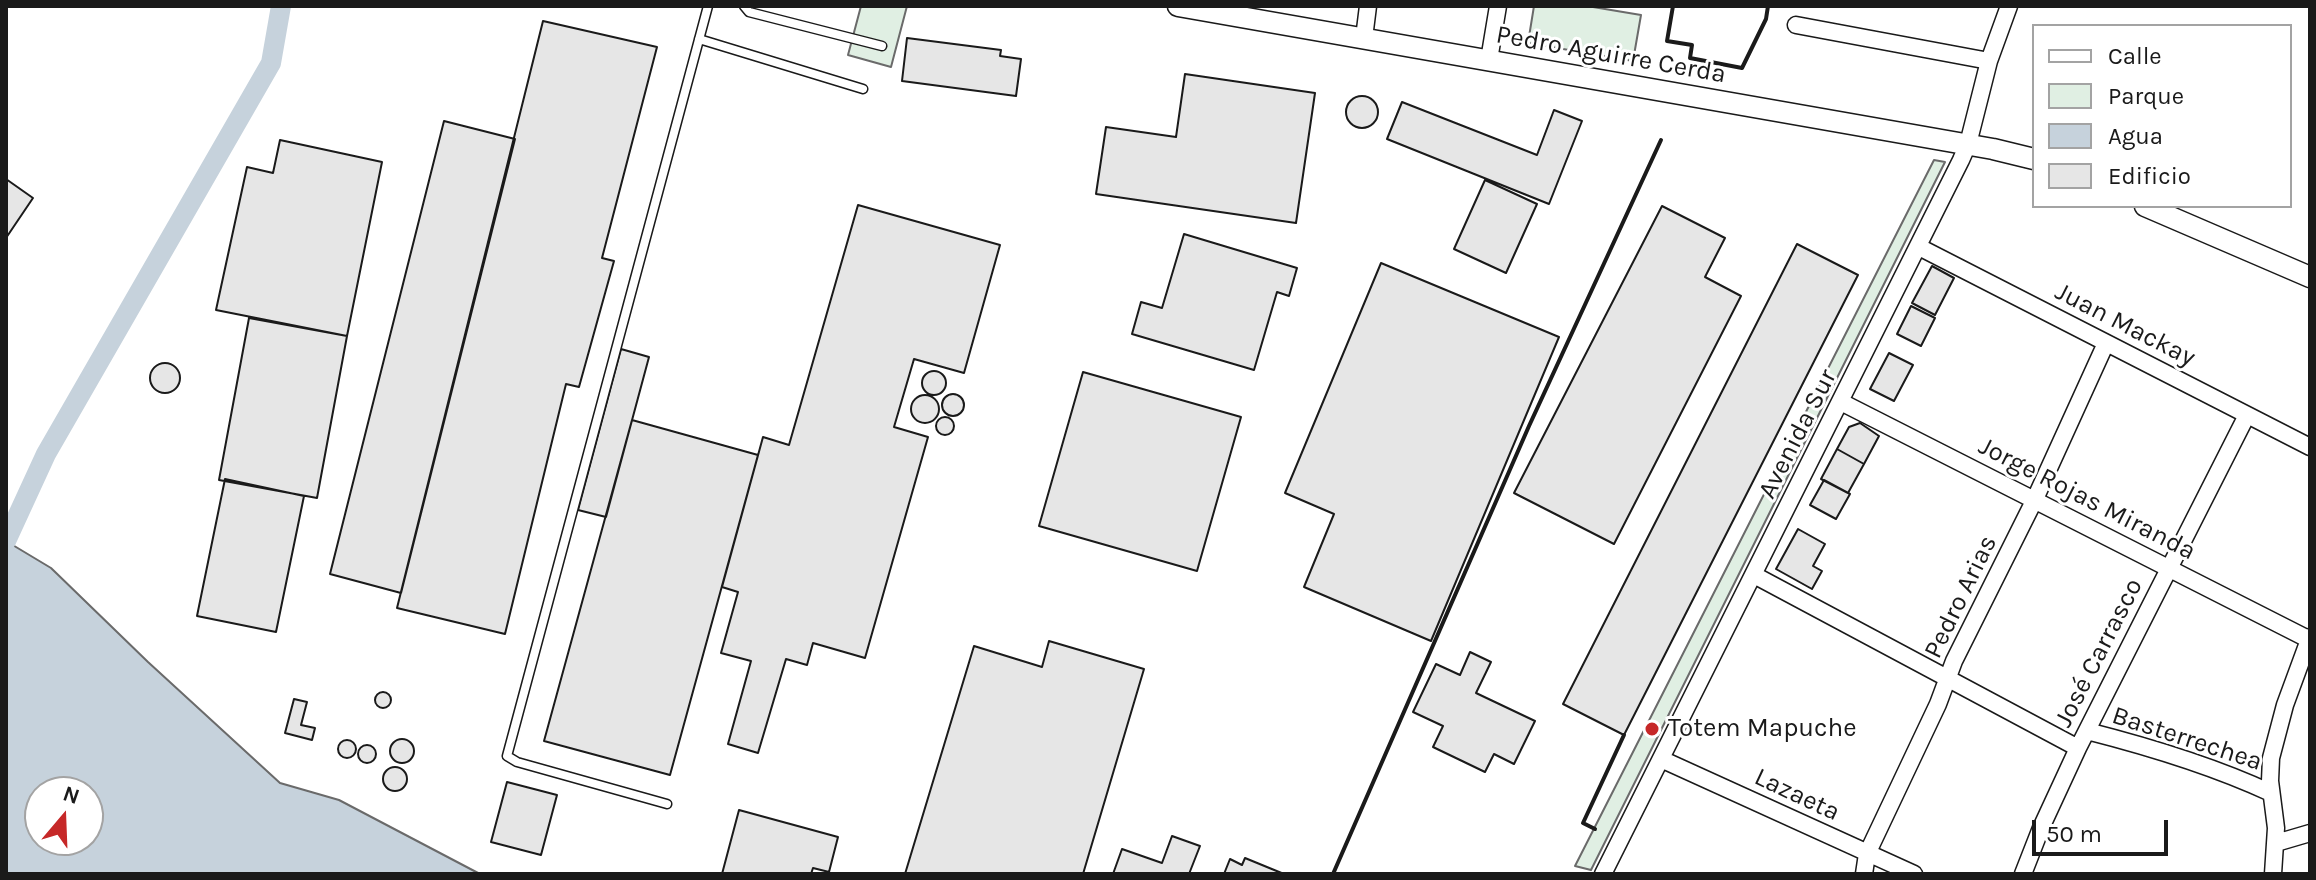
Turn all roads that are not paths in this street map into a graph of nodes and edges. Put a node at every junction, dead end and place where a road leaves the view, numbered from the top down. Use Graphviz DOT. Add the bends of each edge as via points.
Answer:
graph roads {
  1 [pos="708,6"];
  2 [pos="744,6"];
  3 [pos="1178,6"];
  4 [pos="1368,6"];
  5 [pos="1498,6"];
  6 [pos="2009,6"];
  7 [pos="1238,11"];
  8 [pos="1796,25"];
  9 [pos="1364,38"];
  10 [pos="699,39"];
  11 [pos="882,46"];
  12 [pos="1489,60"];
  13 [pos="1989,61"];
  14 [pos="863,89"];
  15 [pos="1968,144"];
  16 [pos="2032,159"];
  17 [pos="2150,208"];
  18 [pos="1919,247"];
  19 [pos="2310,277"];
  20 [pos="2106,343"];
  21 [pos="1841,402"];
  22 [pos="2247,415"];
  23 [pos="2310,447"];
  24 [pos="2035,499"];
  25 [pos="2169,568"];
  26 [pos="1754,575"];
  27 [pos="2310,639"];
  28 [pos="1948,678"];
  29 [pos="2087,731"];
  30 [pos="2078,748"];
  31 [pos="1661,759"];
  32 [pos="2271,793"];
  33 [pos="667,804"];
  34 [pos="2310,833"];
  35 [pos="2276,843"];
  36 [pos="1867,854"];
  37 [pos="1603,874"];
  38 [pos="1864,874"];
  39 [pos="1914,874"];
  40 [pos="2023,874"];
  41 [pos="2273,874"];
  1 -- 10 [label="lane"];
  2 -- 11 [label="lane" via="749,12"];
  3 -- 7 [label="street, Pedro Aguirre Cerda"];
  4 -- 9 [label="street"];
  5 -- 12 [label="street"];
  6 -- 13 [label="street, Avenida Sur"];
  7 -- 9 [label="street, Pedro Aguirre Cerda"];
  8 -- 13 [label="street"];
  9 -- 12 [label="street, Pedro Aguirre Cerda"];
  10 -- 14 [label="lane"];
  10 -- 33 [label="lane" via="507,756"];
  12 -- 15 [label="street, Pedro Aguirre Cerda"];
  13 -- 15 [label="street, Avenida Sur"];
  15 -- 16 [label="street, Pedro Aguirre Cerda"];
  15 -- 18 [label="street, Avenida Sur"];
  17 -- 19 [label="street"];
  18 -- 20 [label="street, Juan Mackay"];
  18 -- 21 [label="street, Avenida Sur"];
  20 -- 22 [label="street, Juan Mackay"];
  20 -- 24 [label="street, Pedro Arias"];
  21 -- 24 [label="street, Jorge Rojas Miranda"];
  21 -- 26 [label="street, Avenida Sur"];
  22 -- 23 [label="street, Juan Mackay"];
  22 -- 25 [label="street, José Carrasco"];
  24 -- 25 [label="street, Jorge Rojas Miranda"];
  24 -- 28 [label="street, Pedro Arias"];
  25 -- 27 [label="street, Jorge Rojas Miranda"];
  25 -- 29 [label="street, José Carrasco"];
  26 -- 28 [label="street, Basterrechea"];
  26 -- 31 [label="street, Avenida Sur"];
  27 -- 32 [label="street" via="2273,747"];
  28 -- 30 [label="street, Basterrechea"];
  28 -- 36 [label="street, Pedro Arias"];
  29 -- 30 [label="street, José Carrasco"];
  29 -- 32 [label="street, Basterrechea" via="2143,745"];
  30 -- 40 [label="street, José Carrasco"];
  31 -- 36 [label="street, Lazaeta"];
  31 -- 37 [label="street, Avenida Sur"];
  32 -- 35 [label="street"];
  34 -- 35 [label="street"];
  35 -- 41 [label="street"];
  36 -- 38 [label="street, Pedro Arias"];
  36 -- 39 [label="street, Lazaeta"];
}
